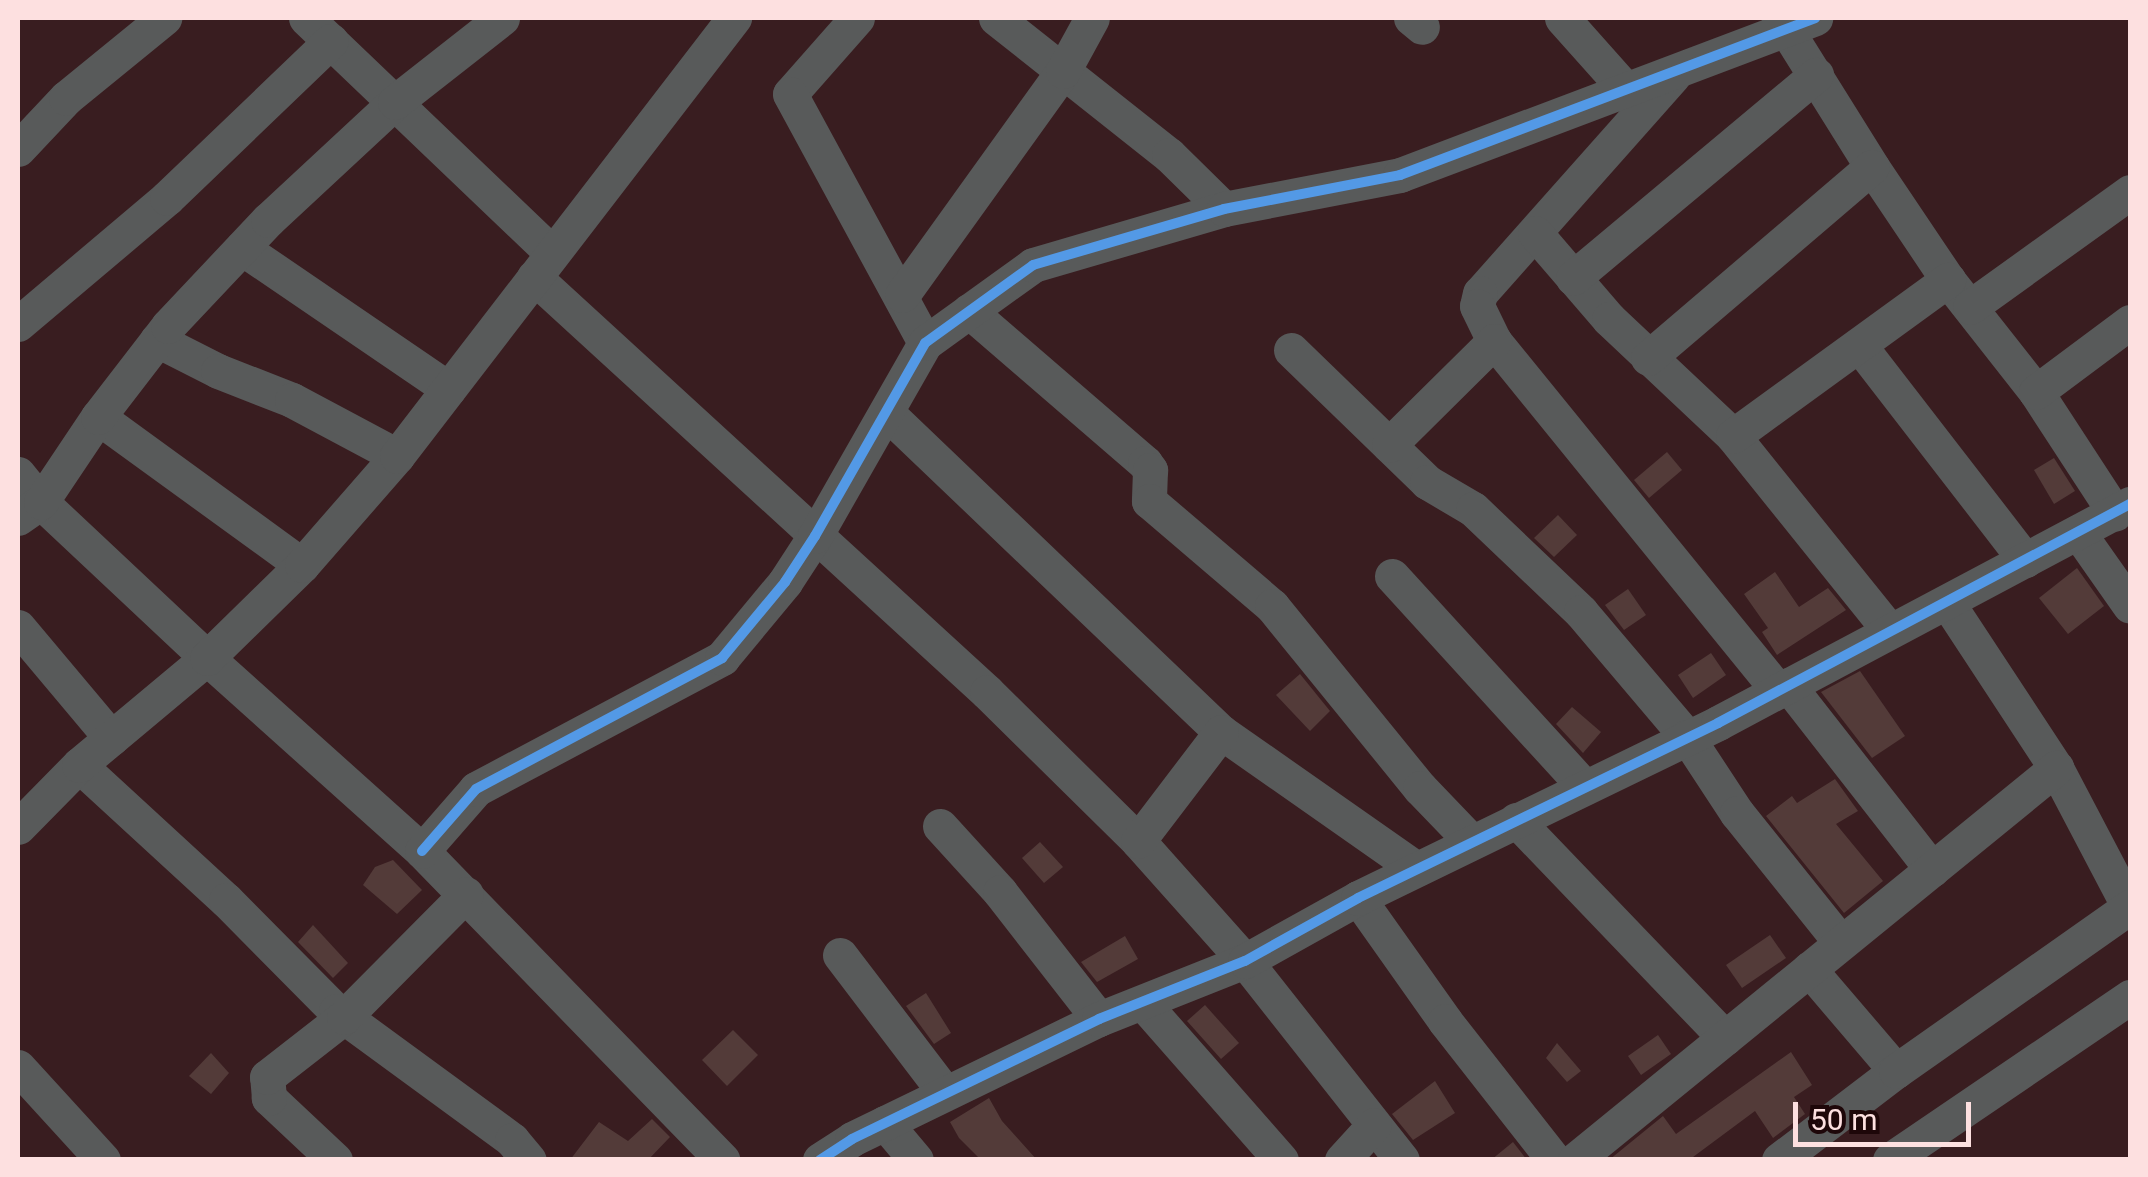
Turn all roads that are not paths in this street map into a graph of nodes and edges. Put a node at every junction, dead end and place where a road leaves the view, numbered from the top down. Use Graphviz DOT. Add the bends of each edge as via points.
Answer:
graph roads {
  1 [pos="164,18"];
  2 [pos="502,18"];
  3 [pos="734,18"];
  4 [pos="857,18"];
  5 [pos="996,18"];
  6 [pos="1092,18"];
  7 [pos="1562,18"];
  8 [pos="1795,21"];
  9 [pos="319,29"];
  10 [pos="1063,71"];
  11 [pos="1677,72"];
  12 [pos="1816,75"];
  13 [pos="1628,92"];
  14 [pos="395,102"];
  15 [pos="18,149"];
  16 [pos="1872,167"];
  17 [pos="2130,192"];
  18 [pos="1224,210"];
  19 [pos="1535,233"];
  20 [pos="242,248"];
  21 [pos="543,264"];
  22 [pos="1573,278"];
  23 [pos="1959,293"];
  24 [pos="902,295"];
  25 [pos="969,312"];
  26 [pos="2130,322"];
  27 [pos="18,324"];
  28 [pos="158,340"];
  29 [pos="1494,341"];
  30 [pos="925,343"];
  31 [pos="1860,345"];
  32 [pos="1291,350"];
  33 [pos="1648,358"];
  34 [pos="449,389"];
  35 [pos="2036,392"];
  36 [pos="887,412"];
  37 [pos="98,417"];
  38 [pos="1733,436"];
  39 [pos="1389,445"];
  40 [pos="397,456"];
  41 [pos="18,474"];
  42 [pos="2123,509"];
  43 [pos="29,510"];
  44 [pos="2078,532"];
  45 [pos="815,536"];
  46 [pos="2024,560"];
  47 [pos="302,565"];
  48 [pos="1392,576"];
  49 [pos="1948,602"];
  50 [pos="2130,606"];
  51 [pos="18,626"];
  52 [pos="1890,632"];
  53 [pos="208,658"];
  54 [pos="1783,688"];
  55 [pos="1221,732"];
  56 [pos="111,738"];
  57 [pos="1687,738"];
  58 [pos="79,765"];
  59 [pos="2056,768"];
  60 [pos="1585,786"];
  61 [pos="1516,820"];
  62 [pos="940,826"];
  63 [pos="18,827"];
  64 [pos="1138,841"];
  65 [pos="1472,842"];
  66 [pos="422,850"];
  67 [pos="1417,869"];
  68 [pos="1932,869"];
  69 [pos="2128,893"];
  70 [pos="466,894"];
  71 [pos="1358,898"];
  72 [pos="1841,943"];
  73 [pos="840,955"];
  74 [pos="1245,961"];
  75 [pos="1810,969"];
  76 [pos="2130,997"];
  77 [pos="1143,1004"];
  78 [pos="344,1017"];
  79 [pos="1099,1019"];
  80 [pos="1725,1038"];
  81 [pos="18,1067"];
  82 [pos="1896,1071"];
  83 [pos="945,1094"];
  84 [pos="885,1123"];
  85 [pos="1374,1125"];
  86 [pos="103,1160"];
  87 [pos="335,1160"];
  88 [pos="529,1160"];
  89 [pos="722,1160"];
  90 [pos="820,1160"];
  91 [pos="916,1160"];
  92 [pos="1281,1160"];
  93 [pos="1342,1160"];
  94 [pos="1402,1160"];
  95 [pos="1554,1160"];
  96 [pos="1575,1160"];
  97 [pos="1779,1160"];
  98 [pos="1890,1160"];
  1 -- 15 [label="street" via="66,98"];
  2 -- 14 [label="street"];
  3 -- 21 [label="street"];
  4 -- 24 [label="street" via="790,94"];
  5 -- 10 [label="street"];
  6 -- 10 [label="street"];
  7 -- 13 [label="street"];
  8 -- 11 [label="street"];
  8 -- 12 [label="street"];
  9 -- 14 [label="street"];
  9 -- 27 [label="street" via="180,186"];
  10 -- 18 [label="street" via="1169,155"];
  10 -- 24 [label="street"];
  11 -- 13 [label="street"];
  11 -- 19 [label="street"];
  12 -- 16 [label="street"];
  12 -- 22 [label="street"];
  13 -- 18 [label="street" via="1400,175"];
  14 -- 20 [label="street"];
  14 -- 21 [label="street"];
  16 -- 23 [label="street"];
  16 -- 33 [label="street"];
  17 -- 23 [label="street"];
  18 -- 25 [label="street" via="1033,265"];
  19 -- 22 [label="street"];
  19 -- 29 [label="street" via="1480,292 1480,318"];
  20 -- 28 [label="street"];
  20 -- 34 [label="street"];
  21 -- 34 [label="street"];
  21 -- 45 [label="street"];
  22 -- 33 [label="street"];
  23 -- 31 [label="street"];
  23 -- 35 [label="street"];
  24 -- 30 [label="street"];
  25 -- 30 [label="street"];
  25 -- 65 [label="street" via="1145,462 1149,502 1272,606"];
  26 -- 35 [label="street"];
  28 -- 37 [label="street"];
  28 -- 40 [label="street"];
  29 -- 39 [label="street"];
  29 -- 54 [label="street"];
  30 -- 36 [label="street"];
  31 -- 38 [label="street"];
  31 -- 46 [label="street"];
  32 -- 39 [label="street"];
  33 -- 38 [label="street"];
  34 -- 40 [label="street"];
  35 -- 42 [label="street"];
  36 -- 45 [label="street"];
  36 -- 55 [label="street"];
  37 -- 43 [label="street"];
  37 -- 47 [label="street"];
  38 -- 52 [label="street"];
  39 -- 57 [label="street" via="1427,482 1455,495 1515,546 1581,612"];
  40 -- 47 [label="street"];
  41 -- 43 [label="street"];
  42 -- 44 [label="street"];
  43 -- 53 [label="street"];
  44 -- 46 [label="street"];
  44 -- 50 [label="street"];
  45 -- 64 [label="street"];
  45 -- 66 [label="street" via="722,658 476,789"];
  46 -- 49 [label="street"];
  47 -- 53 [label="street"];
  48 -- 60 [label="street"];
  49 -- 52 [label="street"];
  49 -- 59 [label="street"];
  51 -- 56 [label="street"];
  52 -- 54 [label="street"];
  53 -- 56 [label="street"];
  53 -- 66 [label="street"];
  54 -- 57 [label="street"];
  54 -- 68 [label="street"];
  55 -- 64 [label="street"];
  55 -- 67 [label="street"];
  56 -- 58 [label="street"];
  57 -- 60 [label="street"];
  57 -- 72 [label="street" via="1737,813"];
  58 -- 63 [label="street"];
  58 -- 78 [label="street"];
  59 -- 68 [label="street"];
  59 -- 69 [label="street"];
  60 -- 61 [label="street"];
  61 -- 65 [label="street"];
  61 -- 80 [label="street"];
  62 -- 79 [label="street"];
  64 -- 74 [label="street"];
  65 -- 67 [label="street"];
  66 -- 70 [label="street"];
  67 -- 71 [label="street"];
  68 -- 72 [label="street"];
  69 -- 82 [label="street"];
  70 -- 78 [label="street"];
  70 -- 89 [label="street"];
  71 -- 74 [label="street"];
  71 -- 95 [label="street"];
  72 -- 75 [label="street"];
  73 -- 83 [label="street"];
  74 -- 77 [label="street"];
  74 -- 85 [label="street"];
  75 -- 80 [label="street"];
  75 -- 82 [label="street"];
  76 -- 98 [label="street"];
  77 -- 79 [label="street"];
  77 -- 92 [label="street"];
  78 -- 87 [label="street" via="265,1085 269,1098"];
  78 -- 88 [label="street" via="512,1140"];
  79 -- 83 [label="street"];
  80 -- 96 [label="street"];
  81 -- 86 [label="street"];
  82 -- 97 [label="street"];
  83 -- 84 [label="street"];
  84 -- 90 [label="street"];
  84 -- 91 [label="street"];
  85 -- 93 [label="street"];
  85 -- 94 [label="street"];
}
